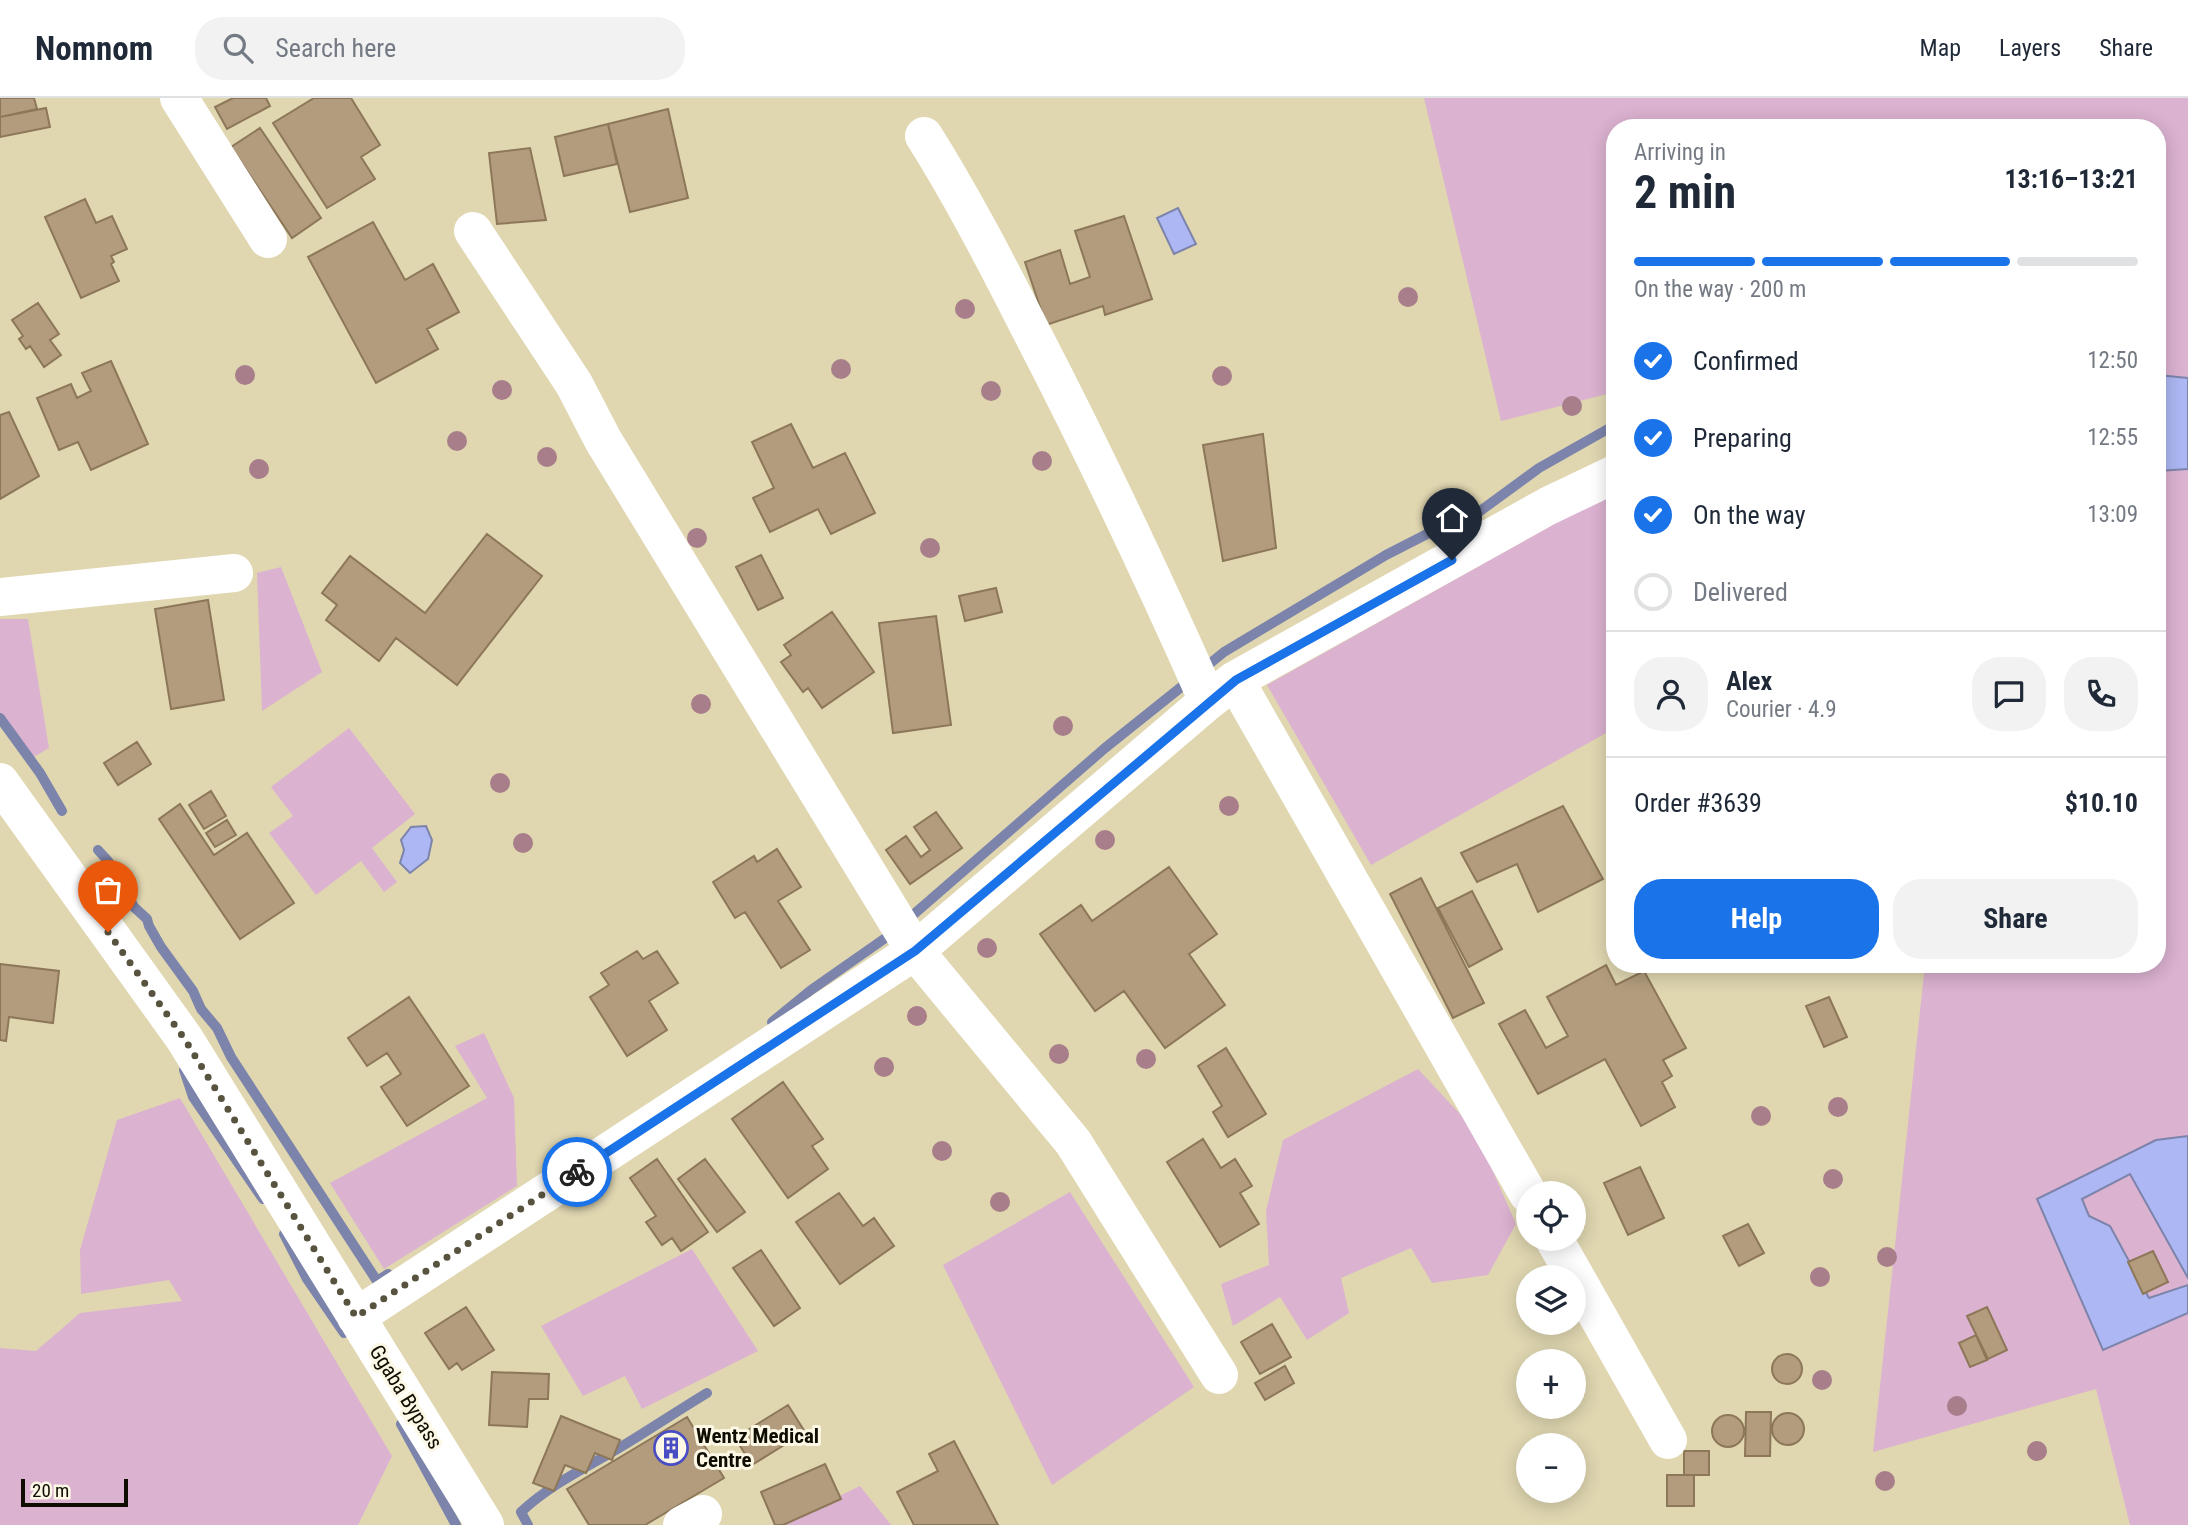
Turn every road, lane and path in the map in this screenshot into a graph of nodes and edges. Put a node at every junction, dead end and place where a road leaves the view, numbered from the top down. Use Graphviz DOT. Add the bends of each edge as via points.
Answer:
graph roads {
  1 [pos="179,98"];
  2 [pos="925,136"];
  3 [pos="473,231"];
  4 [pos="268,239"];
  5 [pos="1606,478"];
  6 [pos="234,573"];
  7 [pos="0,597"];
  8 [pos="1222,691"];
  9 [pos="0,782"];
  10 [pos="915,951"];
  11 [pos="1520,1181"];
  12 [pos="1561,1251"];
  13 [pos="356,1317"];
  14 [pos="1219,1375"];
  15 [pos="1668,1440"];
  16 [pos="485,1525"];
  1 -- 4 [label="street"];
  2 -- 8 [label="street"];
  3 -- 10 [label="street" via="574,384 603,440"];
  5 -- 8 [label="street" via="1548,506"];
  6 -- 7 [label="street"];
  8 -- 10 [label="street"];
  8 -- 11 [label="street"];
  9 -- 13 [label="street, Ggaba Bypass" via="184,1038"];
  10 -- 13 [label="street"];
  10 -- 14 [label="street" via="1073,1142"];
  12 -- 15 [label="street"];
  13 -- 16 [label="street, Ggaba Bypass"];
}
